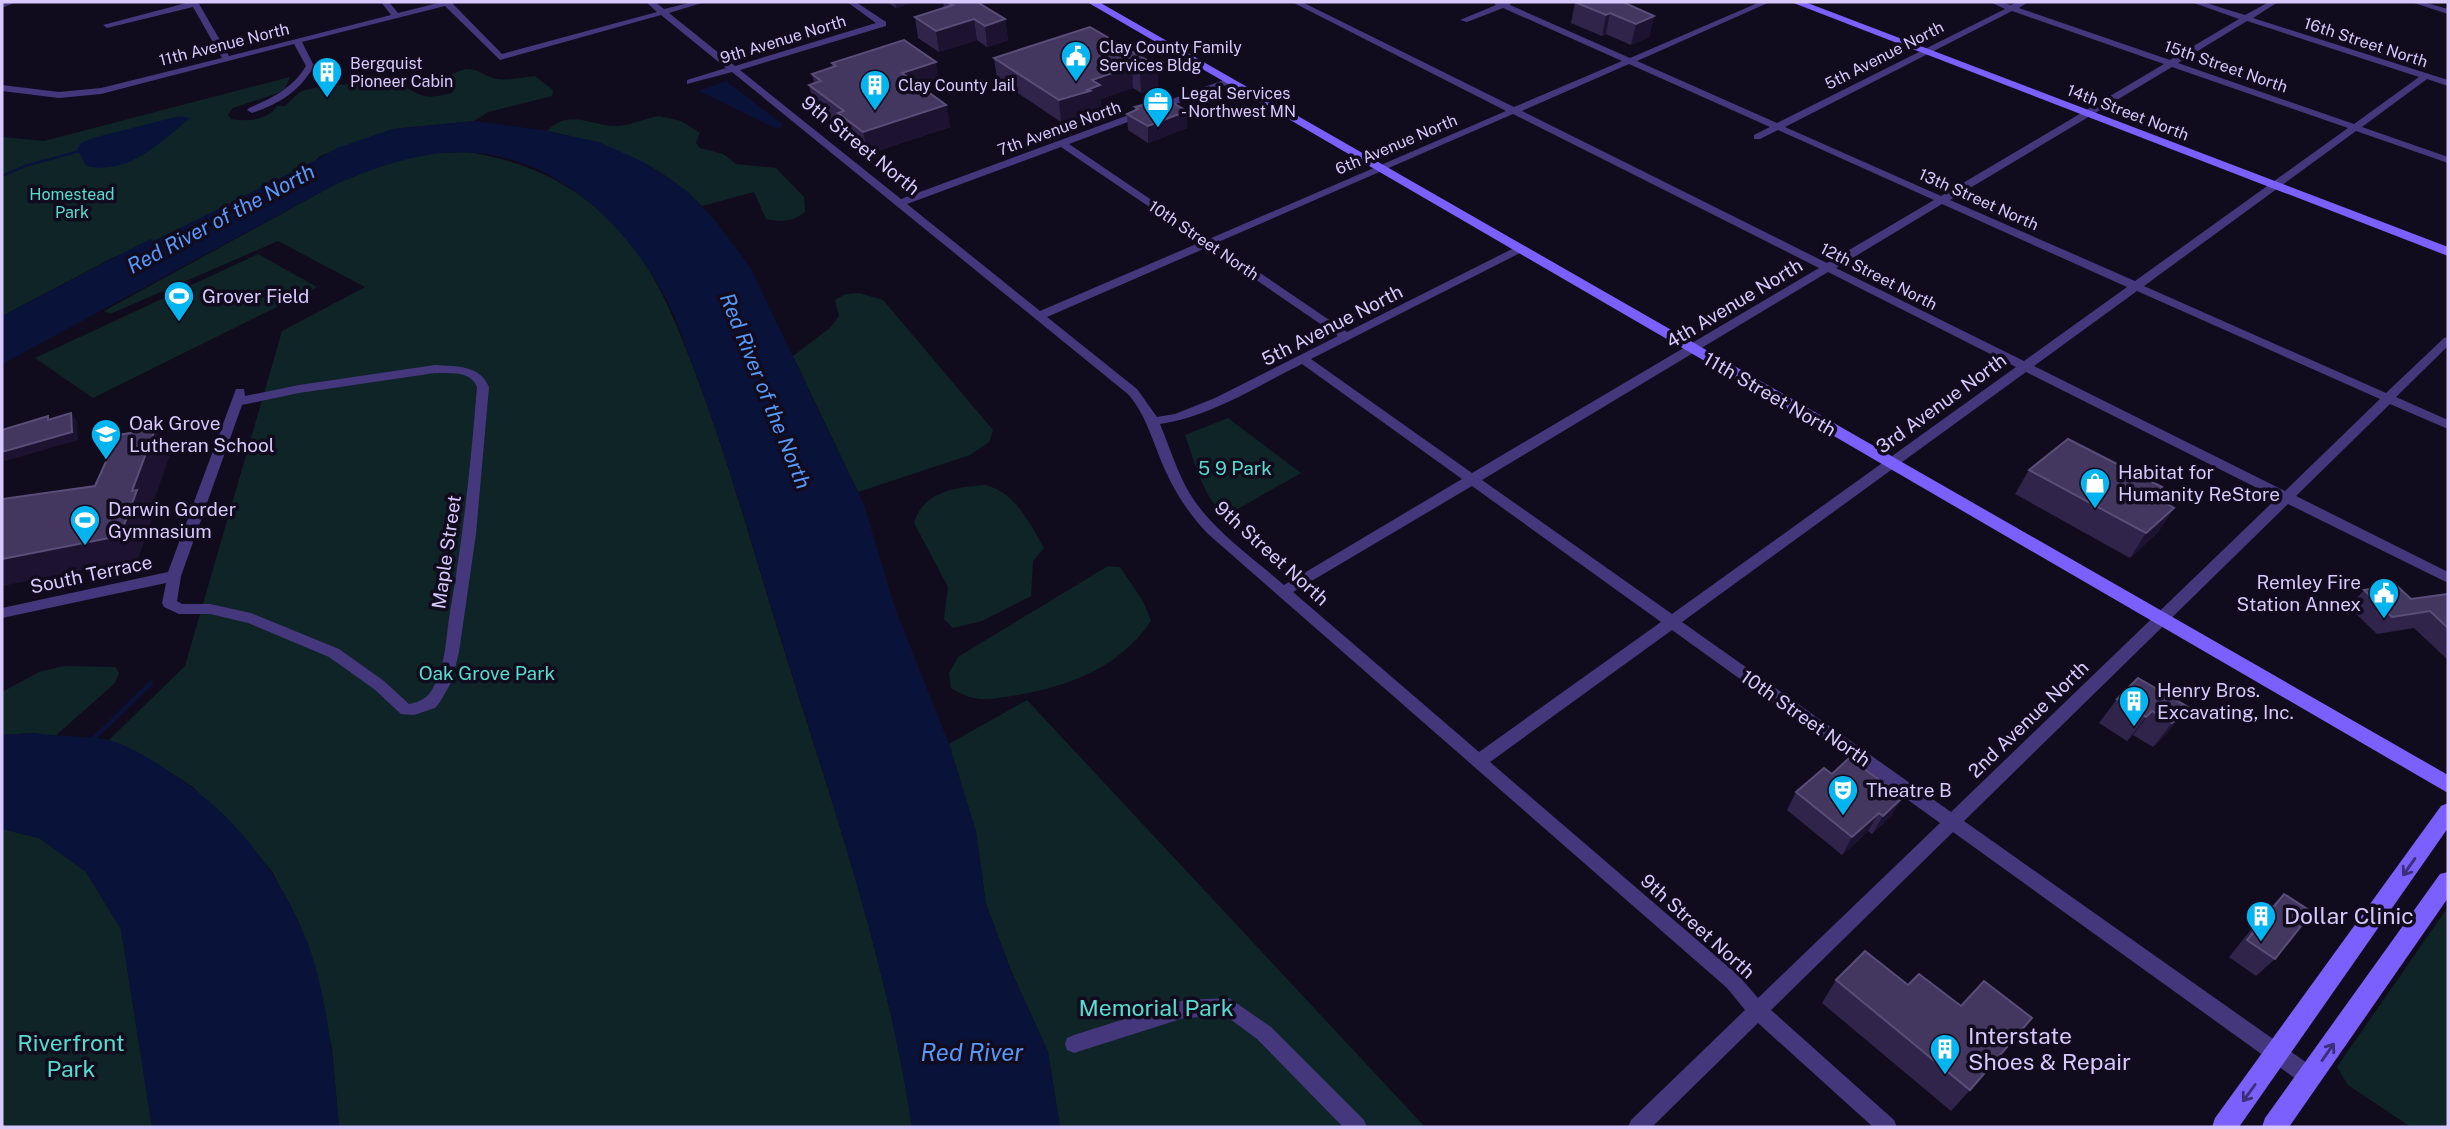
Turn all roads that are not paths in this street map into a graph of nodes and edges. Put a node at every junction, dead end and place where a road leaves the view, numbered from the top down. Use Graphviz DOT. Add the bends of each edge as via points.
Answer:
graph roads {
  1 [pos="12,2"];
  2 [pos="384,2"];
  3 [pos="449,2"];
  4 [pos="650,2"];
  5 [pos="701,2"];
  6 [pos="851,2"];
  7 [pos="1092,2"];
  8 [pos="1296,2"];
  9 [pos="1766,2"];
  10 [pos="1796,2"];
  11 [pos="1994,2"];
  12 [pos="2024,2"];
  13 [pos="2195,2"];
  14 [pos="2274,2"];
  15 [pos="2414,2"];
  16 [pos="195,3"];
  17 [pos="1505,3"];
  18 [pos="2,6"];
  19 [pos="2012,8"];
  20 [pos="663,12"];
  21 [pos="2448,12"];
  22 [pos="396,16"];
  23 [pos="2247,18"];
  24 [pos="1464,20"];
  25 [pos="107,25"];
  26 [pos="298,41"];
  27 [pos="1926,51"];
  28 [pos="227,59"];
  29 [pos="1630,61"];
  30 [pos="2171,63"];
  31 [pos="734,69"];
  32 [pos="2426,76"];
  33 [pos="1229,81"];
  34 [pos="690,82"];
  35 [pos="2448,83"];
  36 [pos="2,88"];
  37 [pos="252,110"];
  38 [pos="1514,111"];
  39 [pos="2087,113"];
  40 [pos="1777,127"];
  41 [pos="2354,127"];
  42 [pos="1757,137"];
  43 [pos="1062,143"];
  44 [pos="2448,160"];
  45 [pos="1380,169"];
  46 [pos="2275,185"];
  47 [pos="1942,200"];
  48 [pos="900,204"];
  49 [pos="1208,243"];
  50 [pos="1520,249"];
  51 [pos="2448,252"];
  52 [pos="1828,268"];
  53 [pos="2136,286"];
  54 [pos="1038,316"];
  55 [pos="1347,337"];
  56 [pos="2448,340"];
  57 [pos="1692,349"];
  58 [pos="1303,359"];
  59 [pos="2024,366"];
  60 [pos="2389,398"];
  61 [pos="1155,422"];
  62 [pos="2448,425"];
  63 [pos="1890,463"];
  64 [pos="1472,480"];
  65 [pos="2286,497"];
  66 [pos="174,576"];
  67 [pos="2448,578"];
  68 [pos="1283,592"];
  69 [pos="2,613"];
  70 [pos="2162,618"];
  71 [pos="1671,622"];
  72 [pos="419,709"];
  73 [pos="1478,762"];
  74 [pos="2448,785"];
  75 [pos="2448,812"];
  76 [pos="1952,822"];
  77 [pos="2448,881"];
  78 [pos="1758,1011"];
  79 [pos="1074,1044"];
  80 [pos="2278,1054"];
  81 [pos="2310,1077"];
  82 [pos="1357,1127"];
  83 [pos="1638,1127"];
  84 [pos="1887,1127"];
  85 [pos="2224,1127"];
  86 [pos="2274,1127"];
  1 -- 18 [label="street"];
  2 -- 22 [label="street"];
  3 -- 20 [label="street" via="500,57"];
  3 -- 22 [label="street, 11th Avenue North"];
  4 -- 20 [label="street, 9th Street North"];
  5 -- 20 [label="street"];
  6 -- 31 [label="street, 9th Avenue North" via="883,24"];
  7 -- 33 [label="street, 11th Street North"];
  8 -- 38 [label="street, 12th Street North"];
  9 -- 29 [label="street, 6th Avenue North"];
  10 -- 27 [label="street, 14th Street North"];
  11 -- 19 [label="street, 15th Street North"];
  12 -- 19 [label="street, 5th Avenue North"];
  13 -- 23 [label="street, 16th Street North"];
  14 -- 23 [label="street, 4th Avenue North"];
  15 -- 21 [label="street"];
  16 -- 25 [label="street"];
  16 -- 28 [label="street"];
  17 -- 24 [label="street"];
  17 -- 29 [label="street, 13th Street North"];
  19 -- 27 [label="street, 5th Avenue North"];
  19 -- 30 [label="street, 15th Street North"];
  20 -- 31 [label="street, 9th Street North"];
  22 -- 26 [label="street, 11th Avenue North"];
  23 -- 30 [label="street, 4th Avenue North"];
  23 -- 32 [label="street, 16th Street North"];
  26 -- 28 [label="street, 11th Avenue North"];
  26 -- 37 [label="street" via="310,66 303,81 289,95"];
  27 -- 39 [label="street, 14th Street North"];
  27 -- 40 [label="street, 5th Avenue North"];
  28 -- 36 [label="street, 11th Avenue North" via="82,94"];
  29 -- 38 [label="street, 6th Avenue North"];
  29 -- 40 [label="street, 13th Street North"];
  30 -- 39 [label="street, 4th Avenue North"];
  30 -- 41 [label="street, 15th Street North"];
  31 -- 34 [label="street, 9th Avenue North"];
  31 -- 48 [label="street, 9th Street North"];
  32 -- 35 [label="street, 16th Street North"];
  32 -- 41 [label="street, 3rd Avenue North"];
  33 -- 43 [label="street, 7th Avenue North"];
  33 -- 45 [label="street, 11th Street North"];
  38 -- 45 [label="street, 6th Avenue North"];
  38 -- 52 [label="street, 12th Street North"];
  39 -- 46 [label="street, 14th Street North"];
  39 -- 47 [label="street, 4th Avenue North"];
  40 -- 42 [label="street, 5th Avenue North"];
  40 -- 47 [label="street, 13th Street North"];
  41 -- 44 [label="street, 15th Street North"];
  41 -- 46 [label="street, 3rd Avenue North"];
  43 -- 48 [label="street, 7th Avenue North"];
  43 -- 49 [label="street, 10th Street North"];
  45 -- 49 [label="street, 6th Avenue North"];
  45 -- 50 [label="street, 11th Street North"];
  46 -- 51 [label="street, 14th Street North"];
  46 -- 53 [label="street, 3rd Avenue North"];
  47 -- 52 [label="street, 4th Avenue North"];
  47 -- 53 [label="street, 13th Street North"];
  48 -- 54 [label="street, 9th Street North"];
  49 -- 54 [label="street, 6th Avenue North"];
  49 -- 55 [label="street, 10th Street North"];
  50 -- 55 [label="street, 5th Avenue North"];
  50 -- 57 [label="street, 11th Street North"];
  52 -- 57 [label="street, 4th Avenue North"];
  52 -- 59 [label="street, 12th Street North"];
  53 -- 59 [label="street, 3rd Avenue North"];
  53 -- 60 [label="street, 13th Street North"];
  54 -- 61 [label="street, 9th Street North" via="1133,392"];
  55 -- 58 [label="street, 5th Avenue North"];
  56 -- 60 [label="street, 2nd Avenue North"];
  57 -- 63 [label="street, 11th Street North"];
  57 -- 64 [label="street, 4th Avenue North"];
  58 -- 61 [label="street, 5th Avenue North" via="1200,410"];
  58 -- 64 [label="street, 10th Street North"];
  59 -- 63 [label="street, 3rd Avenue North"];
  59 -- 65 [label="street, 12th Street North"];
  60 -- 62 [label="street, 13th Street North"];
  60 -- 65 [label="street, 2nd Avenue North"];
  61 -- 68 [label="street, 9th Street North" via="1173,474 1193,511"];
  63 -- 70 [label="street, 11th Street North"];
  63 -- 71 [label="street, 3rd Avenue North"];
  64 -- 68 [label="street, 4th Avenue North"];
  64 -- 71 [label="street, 10th Street North"];
  65 -- 67 [label="street, 12th Street North"];
  65 -- 70 [label="street, 2nd Avenue North"];
  66 -- 69 [label="street, South Terrace"];
  66 -- 72 [label="street, South Terrace" via="172,607 211,609 282,630 334,653 406,709"];
  66 -- 72 [label="street, Maple Street" via="238,397 435,369 468,371 483,387 469,541 443,687 433,701"];
  68 -- 73 [label="street, 9th Street North"];
  70 -- 74 [label="street, 11th Street North"];
  70 -- 76 [label="street, 2nd Avenue North"];
  71 -- 73 [label="street, 3rd Avenue North"];
  71 -- 76 [label="street, 10th Street North"];
  73 -- 78 [label="street, 9th Street North" via="1732,982"];
  75 -- 80 [label="street, one-way"];
  76 -- 78 [label="street, 2nd Avenue North"];
  76 -- 80 [label="street, 10th Street North"];
  81 -- 77 [label="street, one-way"];
  78 -- 83 [label="street, 2nd Avenue North"];
  78 -- 84 [label="street, 9th Street North"];
  79 -- 82 [label="street" via="1184,1009 1229,1007 1264,1033"];
  80 -- 81 [label="street, 10th Street North"];
  80 -- 85 [label="street, one-way"];
  81 -- 86 [label="street"];
}
